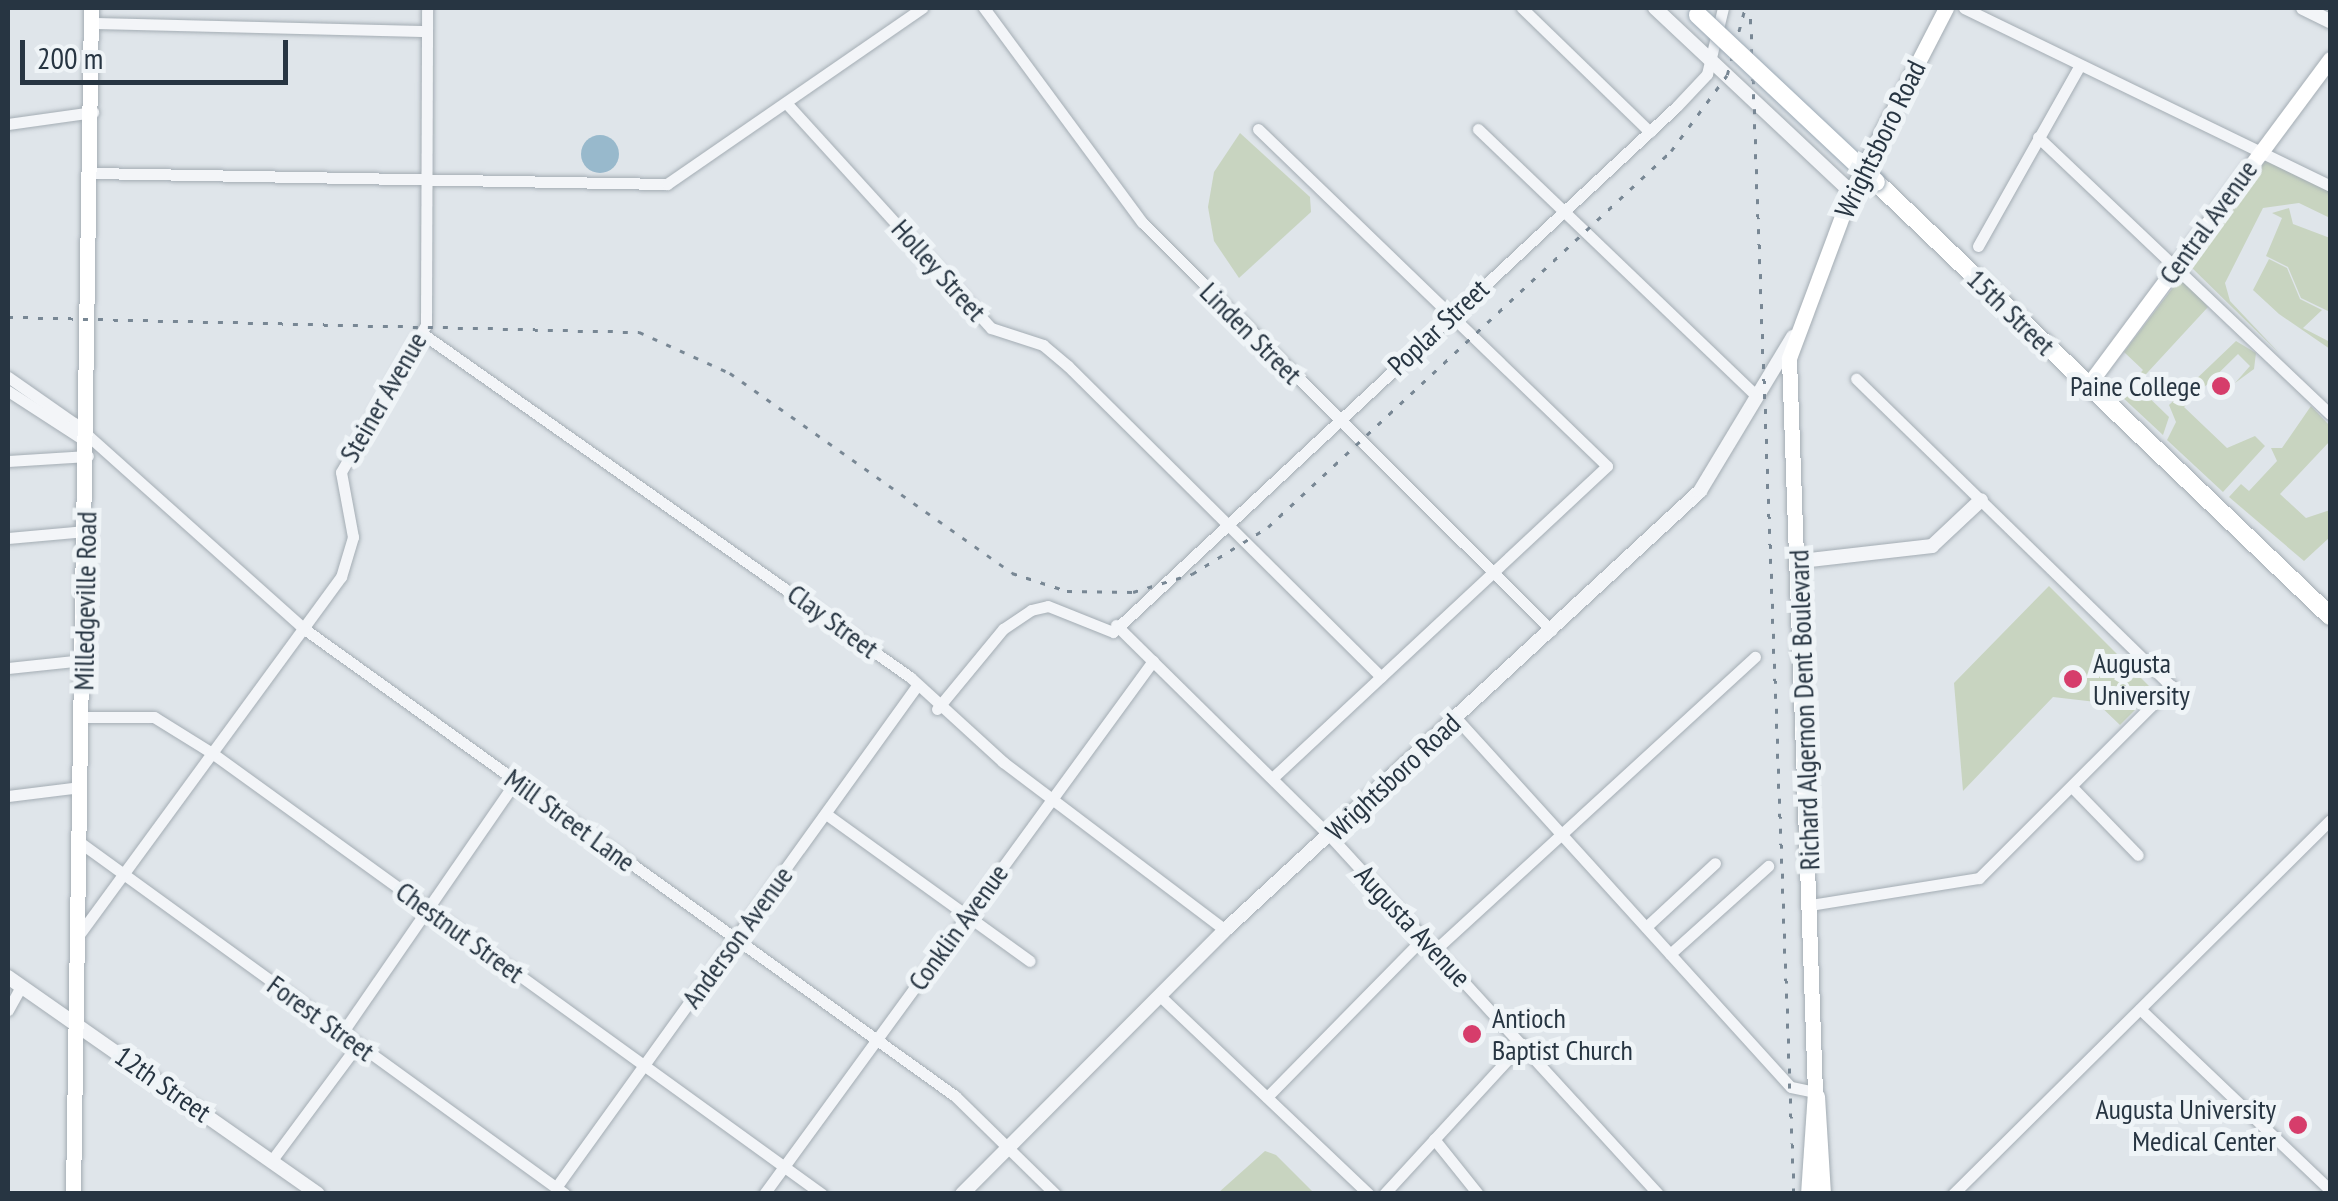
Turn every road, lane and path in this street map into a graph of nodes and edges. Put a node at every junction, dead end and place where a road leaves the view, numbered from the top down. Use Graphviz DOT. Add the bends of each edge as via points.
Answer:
graph roads {
  1 [pos="189,8"];
  2 [pos="427,8"];
  3 [pos="922,8"];
  4 [pos="984,8"];
  5 [pos="1522,8"];
  6 [pos="1655,8"];
  7 [pos="1724,8"];
  8 [pos="1946,8"];
  9 [pos="1964,8"];
  10 [pos="2302,8"];
  11 [pos="1695,11"];
  12 [pos="91,15"];
  13 [pos="2330,21"];
  14 [pos="188,22"];
  15 [pos="426,31"];
  16 [pos="2330,60"];
  17 [pos="1713,62"];
  18 [pos="2079,67"];
  19 [pos="789,106"];
  20 [pos="93,112"];
  21 [pos="8,124"];
  22 [pos="1258,129"];
  23 [pos="1478,129"];
  24 [pos="1650,132"];
  25 [pos="2038,137"];
  26 [pos="2260,152"];
  27 [pos="92,173"];
  28 [pos="427,179"];
  29 [pos="2330,186"];
  30 [pos="1852,192"];
  31 [pos="1562,211"];
  32 [pos="1978,246"];
  33 [pos="2178,263"];
  34 [pos="1449,319"];
  35 [pos="1794,332"];
  36 [pos="423,334"];
  37 [pos="8,377"];
  38 [pos="1856,379"];
  39 [pos="2088,386"];
  40 [pos="8,391"];
  41 [pos="1754,396"];
  42 [pos="2330,414"];
  43 [pos="1337,420"];
  44 [pos="88,449"];
  45 [pos="8,461"];
  46 [pos="1981,500"];
  47 [pos="1226,524"];
  48 [pos="86,530"];
  49 [pos="8,538"];
  50 [pos="1801,561"];
  51 [pos="1496,576"];
  52 [pos="2330,616"];
  53 [pos="1116,625"];
  54 [pos="304,628"];
  55 [pos="1552,630"];
  56 [pos="1755,657"];
  57 [pos="84,660"];
  58 [pos="1153,662"];
  59 [pos="8,668"];
  60 [pos="1381,677"];
  61 [pos="916,687"];
  62 [pos="937,709"];
  63 [pos="82,717"];
  64 [pos="1456,718"];
  65 [pos="212,753"];
  66 [pos="1272,778"];
  67 [pos="516,782"];
  68 [pos="80,787"];
  69 [pos="2073,788"];
  70 [pos="1050,794"];
  71 [pos="8,796"];
  72 [pos="826,814"];
  73 [pos="2330,820"];
  74 [pos="1561,834"];
  75 [pos="1330,836"];
  76 [pos="78,841"];
  77 [pos="2138,855"];
  78 [pos="1715,863"];
  79 [pos="1768,866"];
  80 [pos="123,874"];
  81 [pos="1810,906"];
  82 [pos="428,909"];
  83 [pos="968,916"];
  84 [pos="1646,927"];
  85 [pos="1225,930"];
  86 [pos="78,936"];
  87 [pos="1424,938"];
  88 [pos="736,940"];
  89 [pos="1435,950"];
  90 [pos="1670,954"];
  91 [pos="1030,961"];
  92 [pos="8,977"];
  93 [pos="22,987"];
  94 [pos="1159,995"];
  95 [pos="2140,1008"];
  96 [pos="8,1010"];
  97 [pos="76,1025"];
  98 [pos="342,1033"];
  99 [pos="877,1040"];
  100 [pos="358,1044"];
  101 [pos="1522,1044"];
  102 [pos="642,1064"];
  103 [pos="1815,1092"];
  104 [pos="1267,1098"];
  105 [pos="1434,1139"];
  106 [pos="1005,1147"];
  107 [pos="272,1160"];
  108 [pos="784,1167"];
  109 [pos="561,1190"];
  110 [pos="2330,1190"];
  111 [pos="1651,1191"];
  112 [pos="72,1194"];
  113 [pos="318,1194"];
  114 [pos="764,1194"];
  115 [pos="822,1194"];
  116 [pos="962,1194"];
  117 [pos="1055,1194"];
  118 [pos="1369,1194"];
  119 [pos="1384,1194"];
  120 [pos="1478,1194"];
  121 [pos="1808,1194"];
  122 [pos="1824,1194"];
  123 [pos="1953,1194"];
  1 -- 14 [label="street"];
  2 -- 15 [label="street, Steiner Avenue"];
  3 -- 19 [label="street"];
  4 -- 43 [label="street, Linden Street" via="1142,222"];
  5 -- 24 [label="street"];
  6 -- 17 [label="street"];
  7 -- 17 [label="street"];
  8 -- 30 [label="main road, Wrightsboro Road"];
  9 -- 18 [label="street"];
  10 -- 13 [label="street"];
  11 -- 39 [label="main road, 15th Street, bridge"];
  12 -- 14 [label="street"];
  12 -- 20 [label="main road, Milledgeville Road"];
  14 -- 15 [label="street"];
  15 -- 28 [label="street, Steiner Avenue"];
  16 -- 26 [label="main road, Central Avenue"];
  17 -- 24 [label="street, Poplar Street"];
  17 -- 30 [label="street"];
  18 -- 25 [label="street"];
  18 -- 26 [label="street"];
  19 -- 28 [label="street" via="666,184"];
  19 -- 47 [label="street, Holley Street" via="991,328 1043,345"];
  20 -- 21 [label="street"];
  20 -- 27 [label="main road, Milledgeville Road"];
  22 -- 34 [label="street"];
  23 -- 31 [label="street"];
  24 -- 31 [label="street, Poplar Street"];
  25 -- 32 [label="street"];
  25 -- 33 [label="street"];
  26 -- 29 [label="street"];
  26 -- 33 [label="main road, Central Avenue"];
  27 -- 28 [label="street"];
  27 -- 44 [label="main road, Milledgeville Road"];
  28 -- 36 [label="street, Steiner Avenue"];
  30 -- 35 [label="main road, Wrightsboro Road"];
  31 -- 34 [label="street, Poplar Street"];
  31 -- 41 [label="street"];
  33 -- 39 [label="main road, Central Avenue"];
  33 -- 42 [label="street"];
  34 -- 43 [label="street, Poplar Street"];
  34 -- 51 [label="street" via="1607,466"];
  35 -- 41 [label="street, Wrightsboro Road"];
  35 -- 50 [label="main road, Richard Algernon Dent Boulevard"];
  36 -- 54 [label="street, Steiner Avenue" via="345,460 352,546"];
  36 -- 61 [label="street, Clay Street" via="548,415"];
  37 -- 44 [label="street, Mill Street Lane"];
  38 -- 46 [label="street"];
  39 -- 52 [label="main road, 15th Street"];
  40 -- 44 [label="street, Mill Street Lane"];
  41 -- 55 [label="street, Wrightsboro Road" via="1700,490"];
  43 -- 47 [label="street, Poplar Street"];
  43 -- 51 [label="street, Linden Street"];
  44 -- 45 [label="street"];
  44 -- 48 [label="main road, Milledgeville Road"];
  44 -- 54 [label="street, Mill Street Lane"];
  46 -- 50 [label="street" via="1932,546"];
  46 -- 69 [label="street" via="2170,686"];
  47 -- 53 [label="street, Poplar Street"];
  47 -- 60 [label="street, Holley Street"];
  48 -- 49 [label="street"];
  48 -- 57 [label="main road, Milledgeville Road"];
  50 -- 81 [label="main road, Richard Algernon Dent Boulevard"];
  51 -- 55 [label="street, Linden Street"];
  51 -- 60 [label="street"];
  53 -- 58 [label="street, Augusta Avenue"];
  53 -- 62 [label="street" via="1107,633 1048,606 1032,610 1003,629"];
  54 -- 65 [label="street, Steiner Avenue"];
  54 -- 67 [label="street, Mill Street Lane"];
  55 -- 64 [label="street, Wrightsboro Road"];
  56 -- 74 [label="street"];
  57 -- 59 [label="street"];
  57 -- 63 [label="main road, Milledgeville Road"];
  58 -- 66 [label="street, Augusta Avenue"];
  58 -- 70 [label="street, Conklin Avenue"];
  60 -- 66 [label="street"];
  61 -- 62 [label="street, Clay Street"];
  61 -- 72 [label="street, Anderson Avenue"];
  62 -- 70 [label="street, Clay Street"];
  63 -- 65 [label="street, Chestnut Street" via="154,718"];
  63 -- 68 [label="main road, Milledgeville Road"];
  64 -- 74 [label="street"];
  64 -- 75 [label="street, Wrightsboro Road"];
  65 -- 80 [label="street, Steiner Avenue"];
  65 -- 82 [label="street, Chestnut Street"];
  66 -- 75 [label="street, Augusta Avenue"];
  67 -- 82 [label="street"];
  67 -- 88 [label="street, Mill Street Lane"];
  68 -- 71 [label="street"];
  68 -- 76 [label="main road, Milledgeville Road"];
  69 -- 77 [label="street"];
  69 -- 81 [label="street" via="1970,884"];
  70 -- 83 [label="street, Conklin Avenue"];
  70 -- 85 [label="street, Clay Street"];
  72 -- 83 [label="street"];
  72 -- 88 [label="street, Anderson Avenue"];
  73 -- 95 [label="street"];
  74 -- 84 [label="street"];
  74 -- 89 [label="street"];
  75 -- 85 [label="street, Wrightsboro Road"];
  75 -- 87 [label="street, Augusta Avenue"];
  76 -- 80 [label="street, Forest Street"];
  76 -- 86 [label="main road, Milledgeville Road"];
  78 -- 84 [label="street"];
  79 -- 90 [label="street"];
  80 -- 86 [label="street, Steiner Avenue"];
  80 -- 98 [label="street, Forest Street"];
  81 -- 103 [label="main road, Richard Algernon Dent Boulevard"];
  82 -- 98 [label="street"];
  82 -- 102 [label="street, Chestnut Street"];
  83 -- 91 [label="street"];
  83 -- 99 [label="street, Conklin Avenue"];
  84 -- 90 [label="street"];
  85 -- 94 [label="street, Wrightsboro Road"];
  86 -- 97 [label="main road, Milledgeville Road"];
  87 -- 89 [label="street, Augusta Avenue"];
  87 -- 104 [label="street"];
  88 -- 99 [label="street, Mill Street Lane"];
  88 -- 102 [label="street, Anderson Avenue"];
  89 -- 101 [label="street, Augusta Avenue"];
  90 -- 103 [label="street" via="1790,1087"];
  92 -- 93 [label="street, 12th Street"];
  93 -- 96 [label="street"];
  93 -- 97 [label="street, 12th Street"];
  94 -- 104 [label="street"];
  94 -- 106 [label="street, Wrightsboro Road"];
  95 -- 110 [label="street"];
  95 -- 123 [label="street"];
  97 -- 107 [label="street, 12th Street"];
  97 -- 112 [label="main road, Milledgeville Road"];
  98 -- 100 [label="street, Forest Street"];
  99 -- 106 [label="street, Mill Street Lane"];
  99 -- 108 [label="street, Conklin Avenue"];
  100 -- 107 [label="street"];
  100 -- 109 [label="street, Forest Street"];
  101 -- 105 [label="street"];
  101 -- 111 [label="street, Augusta Avenue"];
  102 -- 108 [label="street, Chestnut Street"];
  102 -- 109 [label="street, Anderson Avenue"];
  103 -- 121 [label="main road"];
  103 -- 122 [label="main road"];
  104 -- 118 [label="street"];
  105 -- 119 [label="street"];
  105 -- 120 [label="street"];
  106 -- 116 [label="street, Wrightsboro Road"];
  106 -- 117 [label="street, Mill Street Lane"];
  107 -- 113 [label="street, 12th Street"];
  108 -- 114 [label="street, Conklin Avenue"];
  108 -- 115 [label="street, Chestnut Street"];
}
